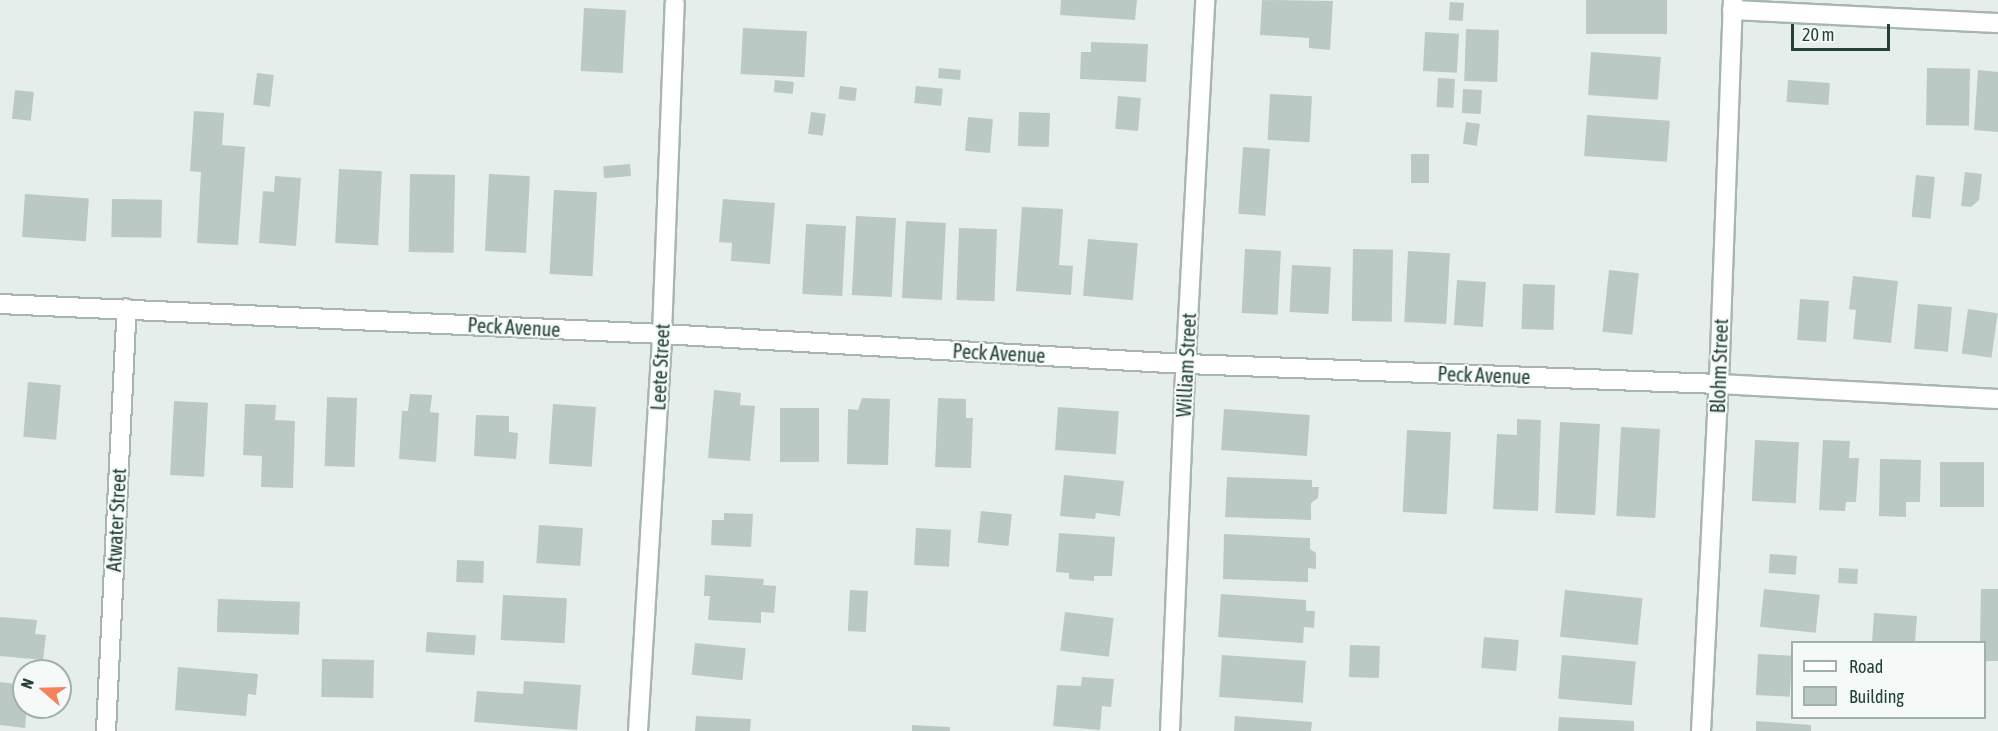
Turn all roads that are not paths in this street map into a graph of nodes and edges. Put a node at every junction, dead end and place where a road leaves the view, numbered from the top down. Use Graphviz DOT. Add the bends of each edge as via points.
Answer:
graph roads {
  1 [pos="1205,0"];
  2 [pos="675,3"];
  3 [pos="1733,5"];
  4 [pos="1998,23"];
  5 [pos="0,304"];
  6 [pos="127,309"];
  7 [pos="662,334"];
  8 [pos="1186,364"];
  9 [pos="1719,384"];
  10 [pos="1998,399"];
  11 [pos="106,731"];
  12 [pos="638,731"];
  13 [pos="1170,731"];
  14 [pos="1701,731"];
  1 -- 8 [label="street, William Street"];
  2 -- 7 [label="street, Leete Street"];
  3 -- 4 [label="street"];
  3 -- 9 [label="street, Blohm Street"];
  5 -- 6 [label="street, Peck Avenue"];
  6 -- 7 [label="street, Peck Avenue"];
  6 -- 11 [label="street, Atwater Street"];
  7 -- 8 [label="street, Peck Avenue"];
  7 -- 12 [label="street, Leete Street"];
  8 -- 9 [label="street, Peck Avenue"];
  8 -- 13 [label="street, William Street"];
  9 -- 10 [label="street, Peck Avenue"];
  9 -- 14 [label="street, Blohm Street"];
}
